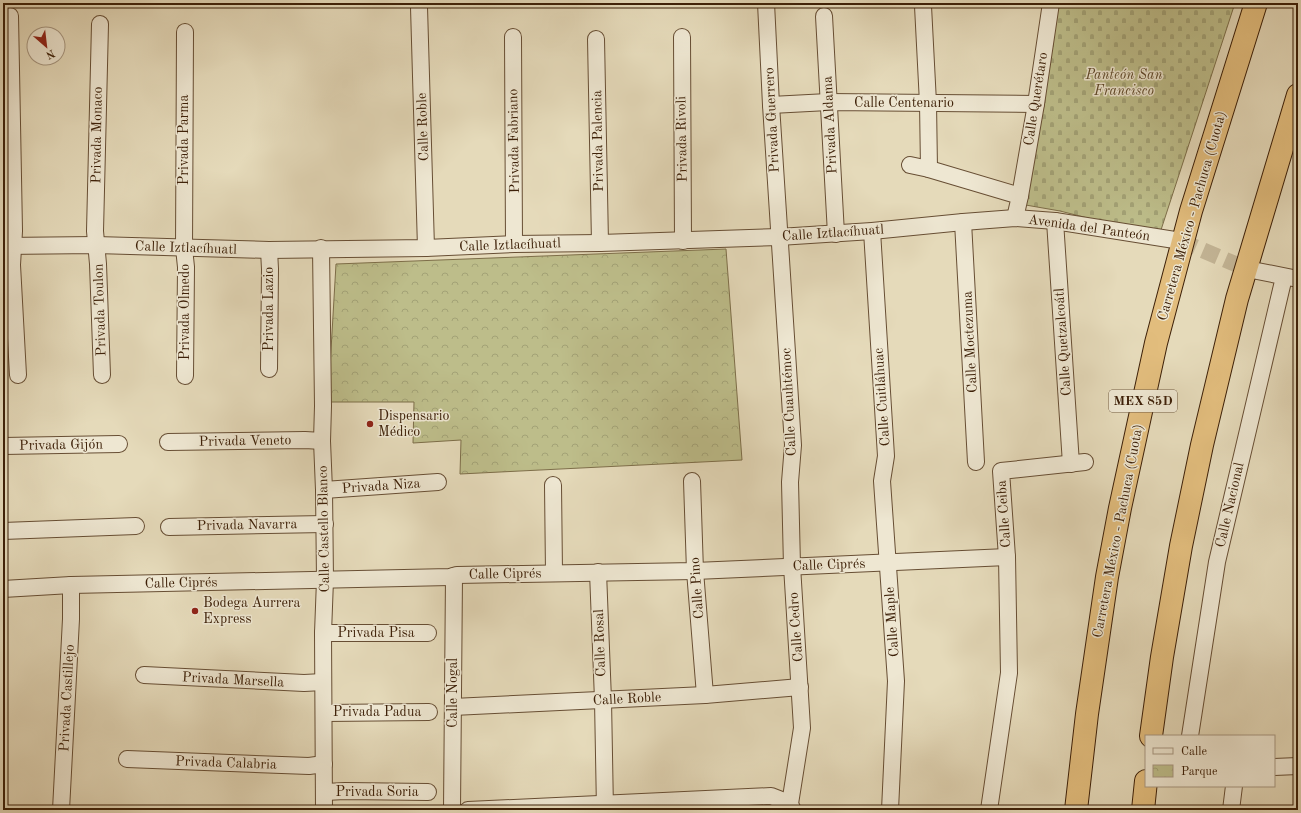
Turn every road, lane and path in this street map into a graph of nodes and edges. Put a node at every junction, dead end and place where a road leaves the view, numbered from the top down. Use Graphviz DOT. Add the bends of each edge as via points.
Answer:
graph roads {
  1 [pos="766,3"];
  2 [pos="1051,3"];
  3 [pos="1256,3"];
  4 [pos="923,6"];
  5 [pos="420,7"];
  6 [pos="10,16"];
  7 [pos="824,16"];
  8 [pos="100,24"];
  9 [pos="185,32"];
  10 [pos="682,37"];
  11 [pos="513,38"];
  12 [pos="596,39"];
  13 [pos="1298,95"];
  14 [pos="828,102"];
  15 [pos="928,103"];
  16 [pos="1036,104"];
  17 [pos="771,105"];
  18 [pos="910,165"];
  19 [pos="929,169"];
  20 [pos="1020,196"];
  21 [pos="1015,218"];
  22 [pos="1055,221"];
  23 [pos="963,222"];
  24 [pos="872,231"];
  25 [pos="836,234"];
  26 [pos="779,237"];
  27 [pos="683,241"];
  28 [pos="1181,241"];
  29 [pos="514,244"];
  30 [pos="600,244"];
  31 [pos="96,245"];
  32 [pos="8,246"];
  33 [pos="184,248"];
  34 [pos="321,248"];
  35 [pos="426,248"];
  36 [pos="269,250"];
  37 [pos="1247,269"];
  38 [pos="1291,278"];
  39 [pos="269,369"];
  40 [pos="18,375"];
  41 [pos="102,375"];
  42 [pos="185,376"];
  43 [pos="322,441"];
  44 [pos="168,442"];
  45 [pos="119,444"];
  46 [pos="3,446"];
  47 [pos="976,462"];
  48 [pos="1001,471"];
  49 [pos="692,481"];
  50 [pos="438,482"];
  51 [pos="553,485"];
  52 [pos="324,490"];
  53 [pos="325,524"];
  54 [pos="136,526"];
  55 [pos="169,527"];
  56 [pos="3,531"];
  57 [pos="1007,557"];
  58 [pos="888,563"];
  59 [pos="792,566"];
  60 [pos="695,571"];
  61 [pos="598,572"];
  62 [pos="554,573"];
  63 [pos="454,576"];
  64 [pos="325,580"];
  65 [pos="71,585"];
  66 [pos="3,589"];
  67 [pos="323,633"];
  68 [pos="428,634"];
  69 [pos="144,675"];
  70 [pos="323,682"];
  71 [pos="800,687"];
  72 [pos="705,695"];
  73 [pos="603,700"];
  74 [pos="453,707"];
  75 [pos="429,712"];
  76 [pos="324,713"];
  77 [pos="1151,735"];
  78 [pos="1190,735"];
  79 [pos="127,759"];
  80 [pos="324,764"];
  81 [pos="1298,766"];
  82 [pos="1275,767"];
  83 [pos="1145,787"];
  84 [pos="1234,787"];
  85 [pos="325,792"];
  86 [pos="428,792"];
  87 [pos="605,807"];
  88 [pos="791,808"];
  89 [pos="61,810"];
  90 [pos="324,810"];
  91 [pos="452,810"];
  92 [pos="468,810"];
  93 [pos="890,810"];
  94 [pos="989,810"];
  95 [pos="1076,810"];
  96 [pos="1143,810"];
  97 [pos="1231,810"];
  1 -- 17 [label="street, Privada Guerrero"];
  2 -- 16 [label="street, Calle Querétaro"];
  3 -- 95 [label="highway, Carretera México - Pachuca (Cuota) / MEX 85D" via="1191,211 1156,343 1107,577"];
  4 -- 15 [label="street"];
  5 -- 35 [label="street, Calle Roble"];
  6 -- 32 [label="street" via="14,231"];
  7 -- 14 [label="street, Privada Aldama"];
  8 -- 31 [label="street, Privada Monaco"];
  9 -- 33 [label="street, Privada Parma"];
  10 -- 27 [label="street, Privada Rivoli"];
  11 -- 29 [label="street, Privada Fabriano"];
  12 -- 30 [label="street, Privada Palencia"];
  13 -- 77 [label="highway" via="1237,299 1202,445 1181,546"];
  14 -- 15 [label="street, Calle Centenario"];
  14 -- 17 [label="street, Calle Centenario"];
  14 -- 25 [label="street, Privada Aldama"];
  15 -- 16 [label="street, Calle Centenario"];
  15 -- 19 [label="street"];
  16 -- 20 [label="street, Calle Querétaro"];
  17 -- 26 [label="street, Privada Guerrero"];
  18 -- 19 [label="street, Avenida del Panteón"];
  19 -- 20 [label="street, Avenida del Panteón"];
  20 -- 21 [label="street, Avenida del Panteón"];
  21 -- 22 [label="street, Avenida del Panteón"];
  21 -- 23 [label="street, Calle Iztlacíhuatl"];
  22 -- 28 [label="street, Avenida del Panteón"];
  22 -- 48 [label="street, Calle Quetzalcoátl" via="1078,463"];
  23 -- 24 [label="street, Calle Iztlacíhuatl"];
  23 -- 47 [label="street, Calle Moctezuma"];
  24 -- 25 [label="street, Calle Iztlacíhuatl"];
  24 -- 58 [label="street, Calle Cuitláhuac" via="886,456 882,481"];
  25 -- 26 [label="street, Calle Iztlacíhuatl"];
  26 -- 27 [label="street, Calle Iztlacíhuatl"];
  26 -- 59 [label="street, Calle Cuauhtémoc" via="793,445 790,482"];
  27 -- 30 [label="street, Calle Iztlacíhuatl"];
  29 -- 30 [label="street, Calle Iztlacíhuatl"];
  29 -- 35 [label="street, Calle Iztlacíhuatl"];
  31 -- 32 [label="street, Calle Iztlacíhuatl"];
  31 -- 33 [label="street, Calle Iztlacíhuatl"];
  31 -- 41 [label="street, Privada Toulon"];
  32 -- 40 [label="street" via="12,265"];
  33 -- 36 [label="street, Calle Iztlacíhuatl"];
  33 -- 42 [label="street, Privada Olmedo"];
  34 -- 35 [label="street, Calle Iztlacíhuatl"];
  34 -- 36 [label="street, Calle Iztlacíhuatl"];
  34 -- 43 [label="street, Calle Castello Blanco"];
  36 -- 39 [label="street, Privada Lazio"];
  37 -- 38 [label="street"];
  38 -- 78 [label="street, Calle Nacional" via="1217,562"];
  43 -- 44 [label="street, Privada Veneto"];
  43 -- 52 [label="street, Calle Castello Blanco"];
  45 -- 46 [label="street, Privada Gijón"];
  48 -- 57 [label="street, Calle Ceiba"];
  49 -- 60 [label="street, Calle Pino"];
  50 -- 52 [label="street, Privada Niza"];
  51 -- 62 [label="street"];
  52 -- 53 [label="street, Calle Castello Blanco"];
  53 -- 55 [label="street, Privada Navarra"];
  53 -- 64 [label="street, Calle Castello Blanco"];
  54 -- 56 [label="street"];
  57 -- 58 [label="street, Calle Ciprés"];
  57 -- 94 [label="street" via="1009,673"];
  58 -- 59 [label="street, Calle Ciprés"];
  58 -- 93 [label="street, Calle Maple" via="896,681"];
  59 -- 60 [label="street, Calle Ciprés"];
  59 -- 71 [label="street, Calle Cedro"];
  60 -- 61 [label="street, Calle Ciprés"];
  60 -- 72 [label="street, Calle Pino"];
  61 -- 62 [label="street, Calle Ciprés"];
  61 -- 73 [label="street, Calle Rosal"];
  62 -- 63 [label="street, Calle Ciprés"];
  63 -- 64 [label="street, Calle Ciprés"];
  63 -- 74 [label="street, Calle Nogal"];
  64 -- 65 [label="street, Calle Ciprés"];
  64 -- 67 [label="street, Calle Castello Blanco"];
  65 -- 66 [label="street, Calle Ciprés"];
  65 -- 89 [label="street, Privada Castillejo"];
  67 -- 68 [label="street, Privada Pisa"];
  67 -- 70 [label="street, Calle Castello Blanco"];
  69 -- 70 [label="street, Privada Marsella"];
  70 -- 76 [label="street, Calle Castello Blanco"];
  71 -- 72 [label="street, Calle Roble"];
  71 -- 88 [label="street, Calle Cedro" via="802,728"];
  72 -- 73 [label="street, Calle Roble"];
  73 -- 74 [label="street, Calle Roble"];
  73 -- 87 [label="street, Calle Rosal"];
  74 -- 91 [label="street, Calle Nogal"];
  75 -- 76 [label="street, Privada Padua"];
  76 -- 80 [label="street, Calle Castello Blanco"];
  79 -- 80 [label="street, Privada Calabria" via="310,766"];
  80 -- 85 [label="street, Calle Castello Blanco"];
  81 -- 82 [label="street"];
  83 -- 96 [label="highway"];
  84 -- 97 [label="street"];
  85 -- 86 [label="street, Privada Soria"];
  85 -- 90 [label="street, Calle Castello Blanco"];
  87 -- 88 [label="street" via="771,796"];
  87 -- 92 [label="street"];
}
